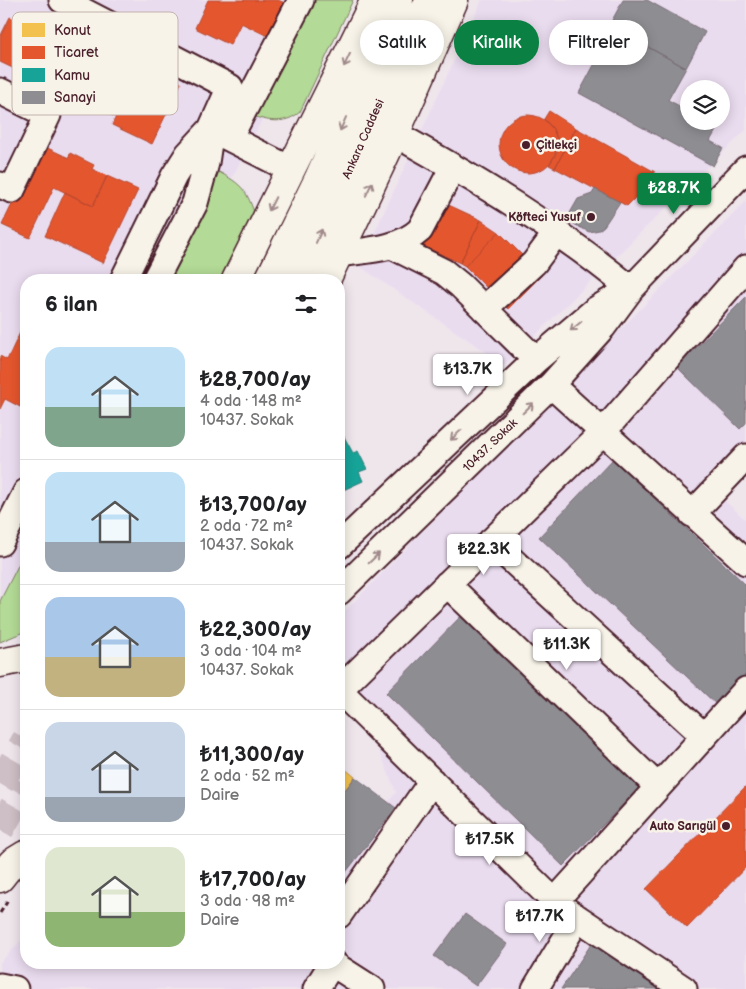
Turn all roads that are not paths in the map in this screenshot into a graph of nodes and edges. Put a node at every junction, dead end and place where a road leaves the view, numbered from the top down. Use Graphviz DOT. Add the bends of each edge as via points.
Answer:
graph roads {
  1 [pos="62,0"];
  2 [pos="301,0"];
  3 [pos="375,0"];
  4 [pos="399,0"];
  5 [pos="430,0"];
  6 [pos="454,0"];
  7 [pos="85,12"];
  8 [pos="178,60"];
  9 [pos="0,91"];
  10 [pos="12,97"];
  11 [pos="48,115"];
  12 [pos="221,133"];
  13 [pos="395,134"];
  14 [pos="453,167"];
  15 [pos="290,169"];
  16 [pos="744,175"];
  17 [pos="0,185"];
  18 [pos="557,232"];
  19 [pos="392,246"];
  20 [pos="339,254"];
  21 [pos="746,268"];
  22 [pos="126,274"];
  23 [pos="158,274"];
  24 [pos="239,274"];
  25 [pos="272,274"];
  26 [pos="302,274"];
  27 [pos="329,274"];
  28 [pos="631,289"];
  29 [pos="484,309"];
  30 [pos="536,360"];
  31 [pos="551,385"];
  32 [pos="602,433"];
  33 [pos="746,457"];
  34 [pos="20,502"];
  35 [pos="692,514"];
  36 [pos="2,531"];
  37 [pos="345,540"];
  38 [pos="491,541"];
  39 [pos="746,562"];
  40 [pos="448,584"];
  41 [pos="345,586"];
  42 [pos="345,684"];
  43 [pos="746,690"];
  44 [pos="345,696"];
  45 [pos="704,736"];
  46 [pos="432,781"];
  47 [pos="658,787"];
  48 [pos="17,853"];
  49 [pos="0,878"];
  50 [pos="555,901"];
  51 [pos="345,906"];
  52 [pos="578,918"];
  53 [pos="329,969"];
  54 [pos="342,969"];
  55 [pos="0,986"];
  56 [pos="15,989"];
  57 [pos="316,989"];
  58 [pos="372,989"];
  59 [pos="535,989"];
  60 [pos="684,989"];
  1 -- 7 [label="street"];
  2 -- 12 [label="street"];
  3 -- 15 [label="main road, one-way"];
  4 -- 25 [label="main road, Ankara Caddesi, one-way"];
  26 -- 5 [label="main road, Ankara Caddesi, one-way"];
  6 -- 13 [label="main road"];
  8 -- 12 [label="street" via="230,87"];
  9 -- 10 [label="street"];
  11 -- 17 [label="street" via="12,190"];
  12 -- 15 [label="street"];
  12 -- 22 [label="street" via="188,154"];
  12 -- 23 [label="street" via="206,163 195,203"];
  13 -- 14 [label="street"];
  20 -- 13 [label="main road, one-way"];
  14 -- 18 [label="street"];
  14 -- 19 [label="street" via="420,230 413,237"];
  15 -- 24 [label="main road, one-way"];
  16 -- 28 [label="street, 10437. Sokak"];
  18 -- 28 [label="street"];
  18 -- 29 [label="street" via="534,262"];
  19 -- 20 [label="street"];
  19 -- 29 [label="street" via="444,272"];
  20 -- 27 [label="main road"];
  21 -- 32 [label="street"];
  28 -- 30 [label="street, 10437. Sokak, one-way" via="595,310"];
  28 -- 31 [label="street, 10437. Sokak" via="603,327"];
  29 -- 30 [label="street"];
  30 -- 37 [label="street, 10437. Sokak, one-way"];
  31 -- 32 [label="street"];
  41 -- 31 [label="street, 10437. Sokak, one-way"];
  32 -- 35 [label="street"];
  32 -- 38 [label="street"];
  33 -- 35 [label="street"];
  34 -- 36 [label="street"];
  35 -- 39 [label="street"];
  38 -- 40 [label="street"];
  38 -- 45 [label="street"];
  40 -- 42 [label="street"];
  40 -- 47 [label="street"];
  43 -- 45 [label="street"];
  44 -- 46 [label="street"];
  45 -- 47 [label="street"];
  46 -- 50 [label="street"];
  46 -- 51 [label="street"];
  47 -- 50 [label="street"];
  48 -- 49 [label="main road"];
  50 -- 52 [label="street"];
  52 -- 59 [label="street"];
  52 -- 60 [label="street"];
  53 -- 57 [label="street"];
  54 -- 58 [label="street"];
  55 -- 56 [label="street"];
}
